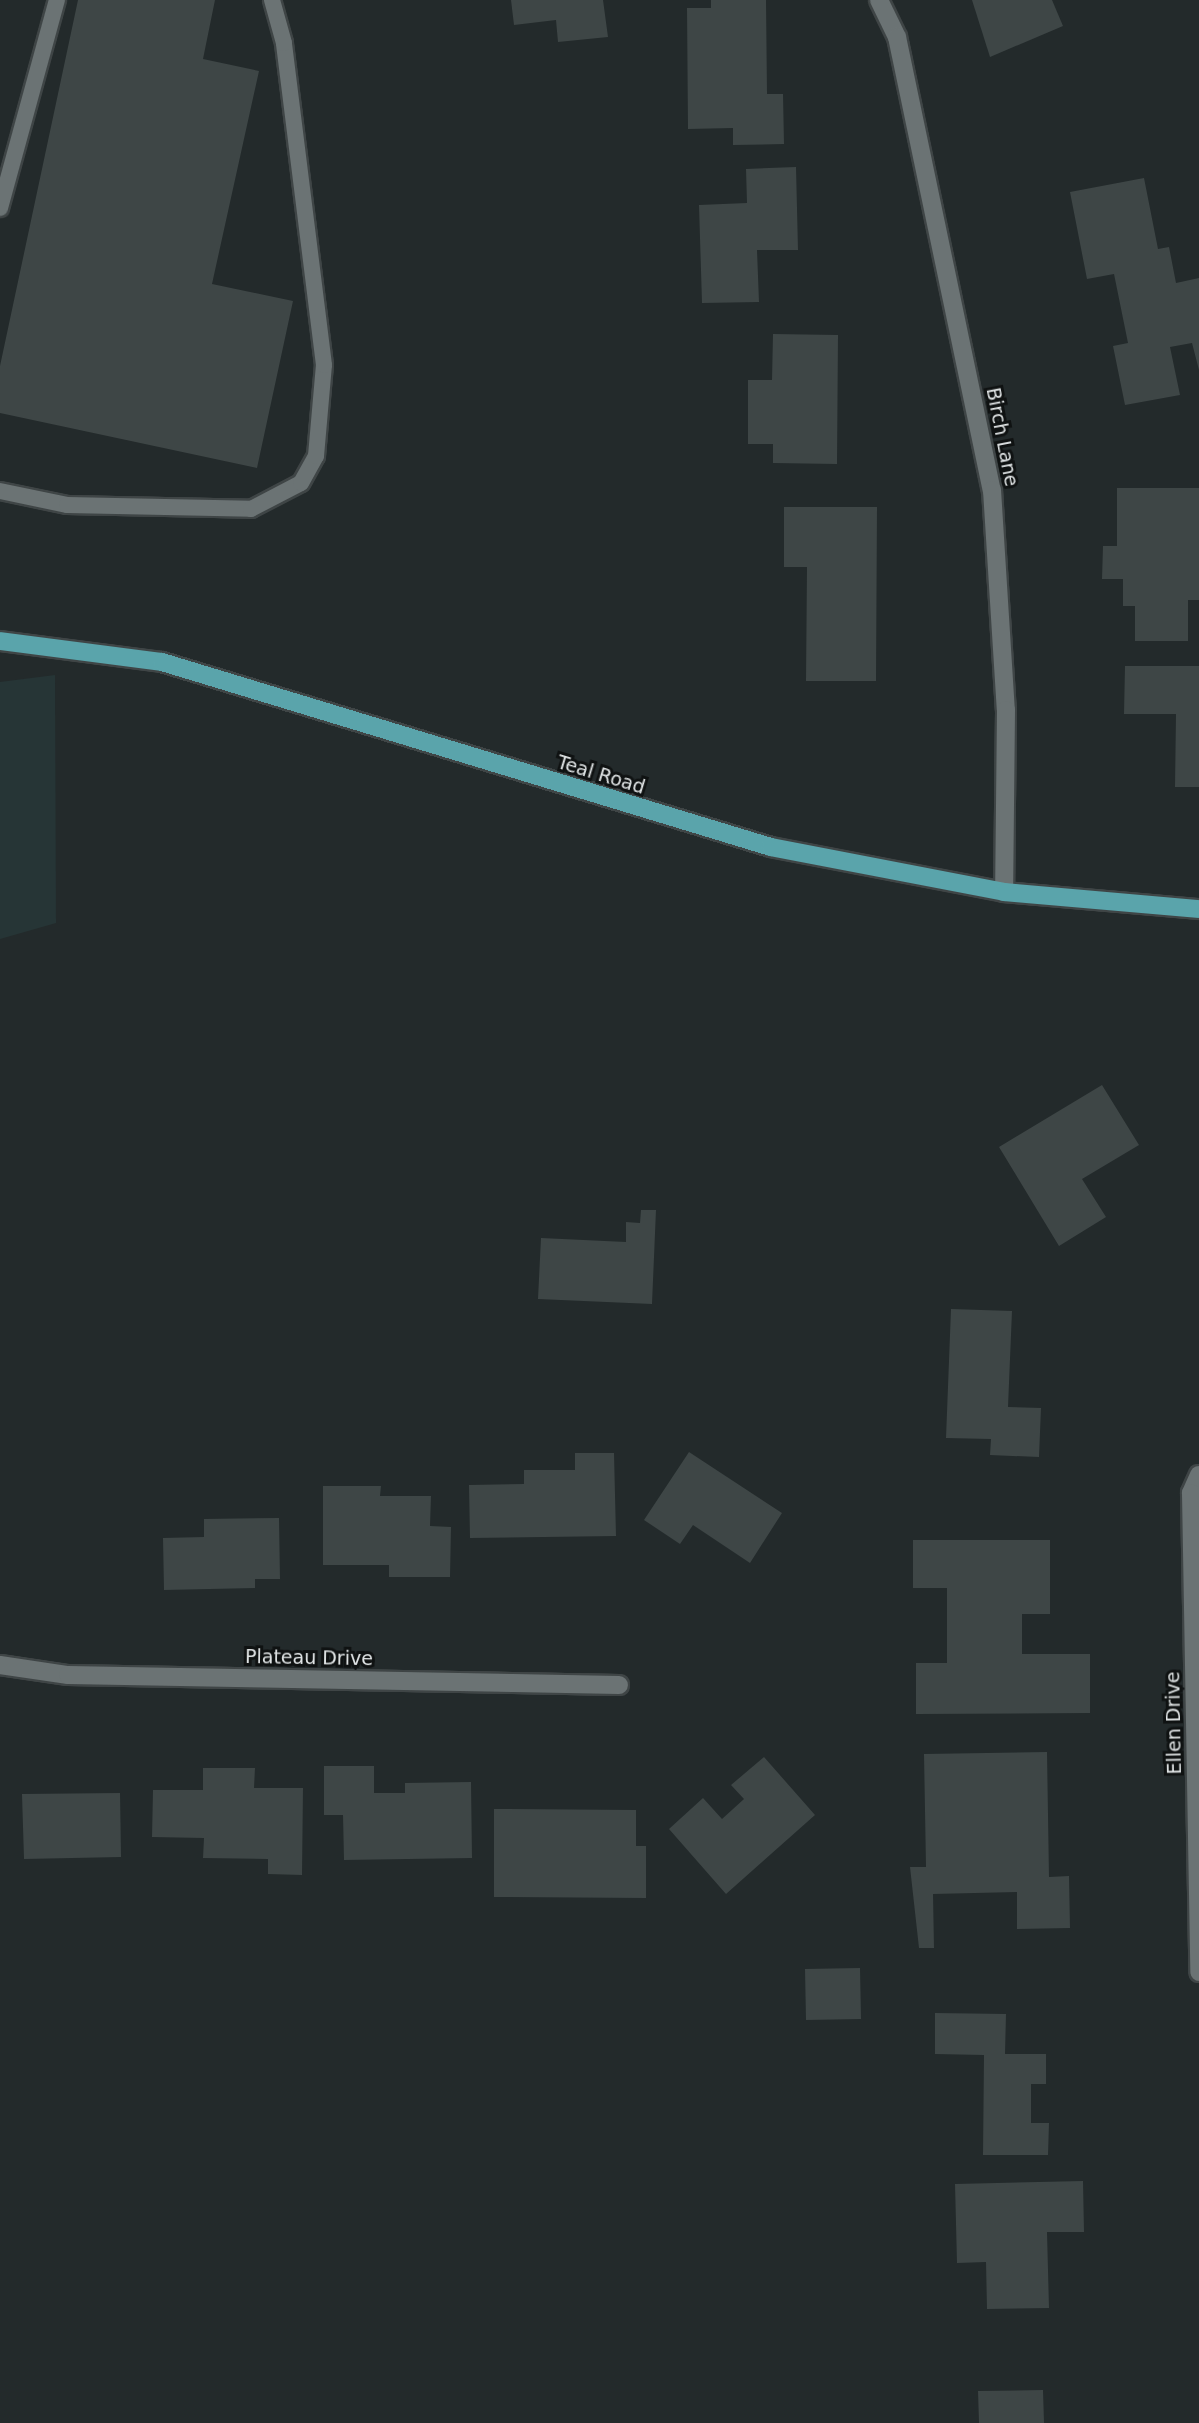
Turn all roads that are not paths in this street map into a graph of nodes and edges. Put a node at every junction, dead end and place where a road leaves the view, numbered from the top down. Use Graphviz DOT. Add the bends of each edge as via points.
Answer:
graph roads {
  1 [pos="57,0"];
  2 [pos="272,0"];
  3 [pos="879,0"];
  4 [pos="0,208"];
  5 [pos="0,491"];
  6 [pos="0,641"];
  7 [pos="1004,892"];
  8 [pos="1199,909"];
  9 [pos="1199,1475"];
  10 [pos="0,1665"];
  11 [pos="619,1685"];
  12 [pos="1199,1972"];
  1 -- 4 [label="lane"];
  2 -- 5 [label="lane" via="284,43 324,365 316,456 301,483 251,509 67,505"];
  3 -- 7 [label="street, Birch Lane" via="897,37 992,490 1006,710"];
  6 -- 7 [label="main road, Teal Road" via="162,662 771,847"];
  7 -- 8 [label="main road, Teal Road"];
  9 -- 12 [label="street, Ellen Drive" via="1191,1493"];
  10 -- 11 [label="street, Plateau Drive" via="68,1675"];
}
